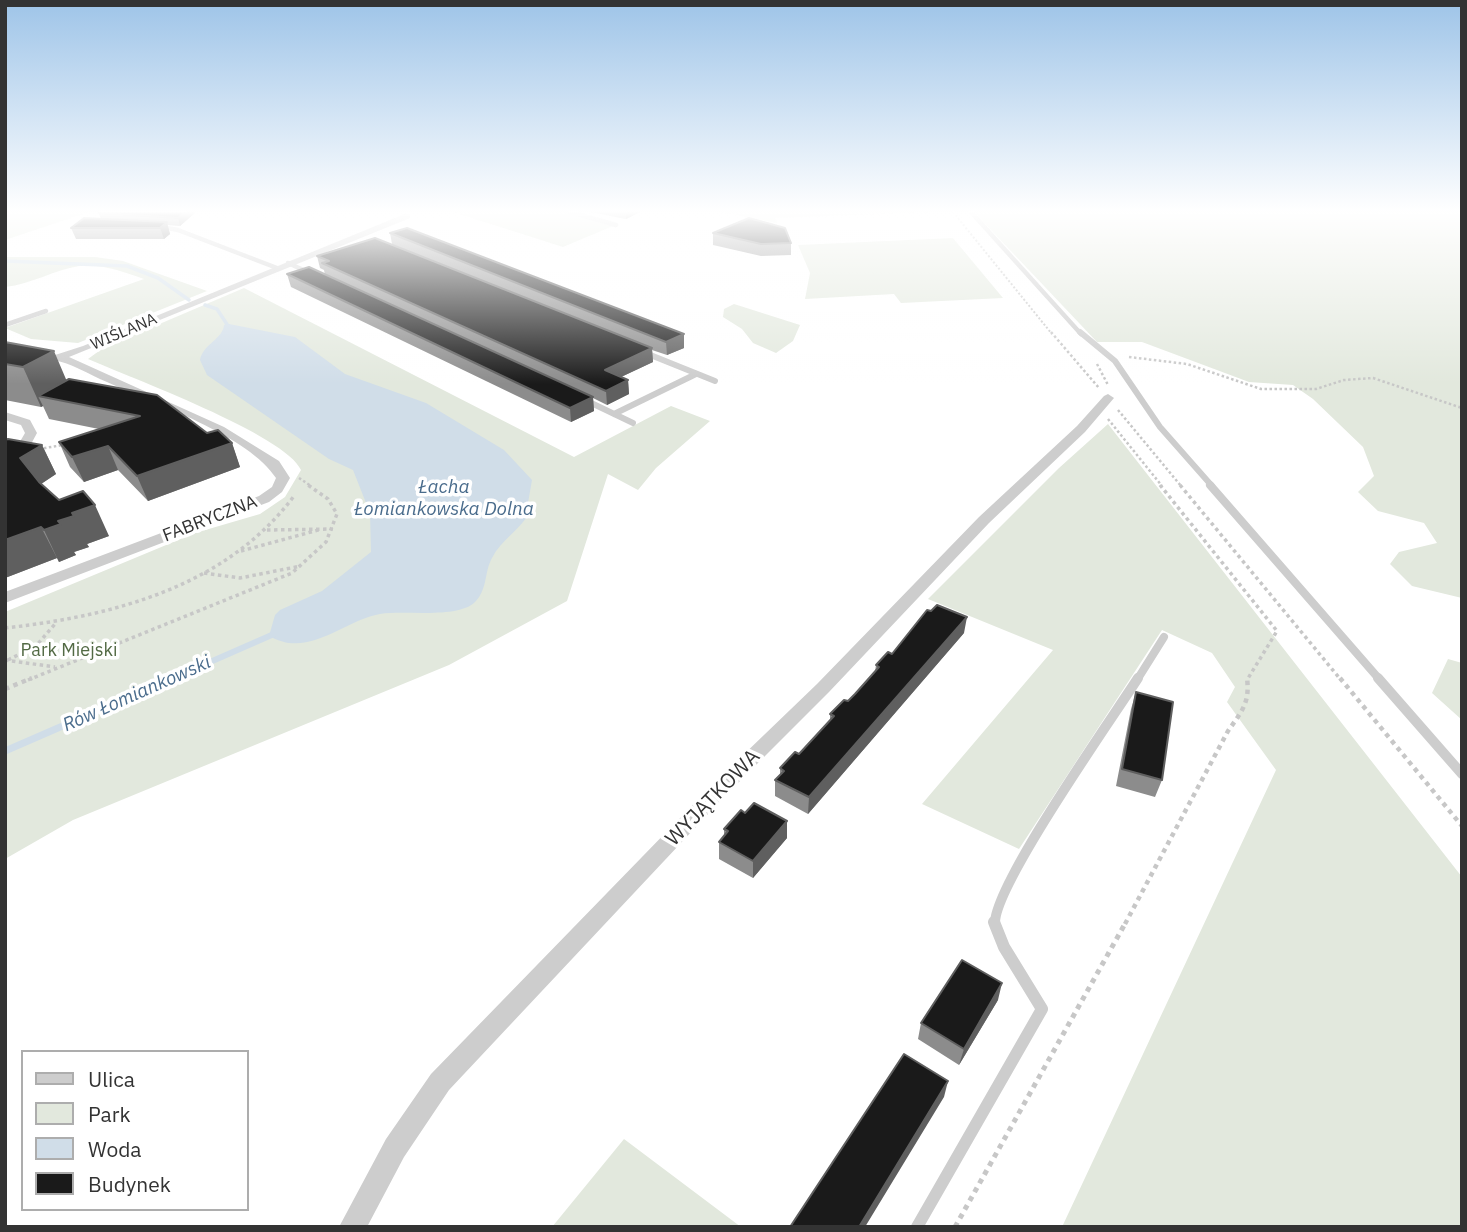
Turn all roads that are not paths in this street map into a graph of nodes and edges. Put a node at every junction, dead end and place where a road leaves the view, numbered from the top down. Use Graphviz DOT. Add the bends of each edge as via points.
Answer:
graph roads {
  1 [pos="273,269"];
  2 [pos="302,269"];
  3 [pos="1023,269"];
  4 [pos="320,278"];
  5 [pos="46,311"];
  6 [pos="5,325"];
  7 [pos="632,348"];
  8 [pos="59,357"];
  9 [pos="40,363"];
  10 [pos="696,374"];
  11 [pos="715,381"];
  12 [pos="578,397"];
  13 [pos="1108,398"];
  14 [pos="614,414"];
  15 [pos="5,416"];
  16 [pos="633,423"];
  17 [pos="5,464"];
  18 [pos="5,598"];
  19 [pos="1164,637"];
  20 [pos="1462,774"];
  21 [pos="352,1227"];
  22 [pos="917,1227"];
  1 -- 8 [label="street, WIŚLANA"];
  2 -- 4 [label="lane"];
  3 -- 20 [label="lane" via="1086,339 1115,361 1160,427"];
  5 -- 6 [label="lane"];
  7 -- 10 [label="lane"];
  8 -- 9 [label="street, WIŚLANA"];
  8 -- 18 [label="street, FABRYCZNA" via="221,429 277,467 283,478 264,499"];
  10 -- 11 [label="lane"];
  10 -- 14 [label="lane"];
  12 -- 14 [label="lane"];
  13 -- 21 [label="street, WYJĄTKOWA" via="719,790 440,1082"];
  14 -- 16 [label="lane"];
  15 -- 17 [label="street" via="26,423 31,433 28,443"];
  19 -- 22 [label="lane" via="1014,872 994,914 1001,941 1042,1009"];
}
